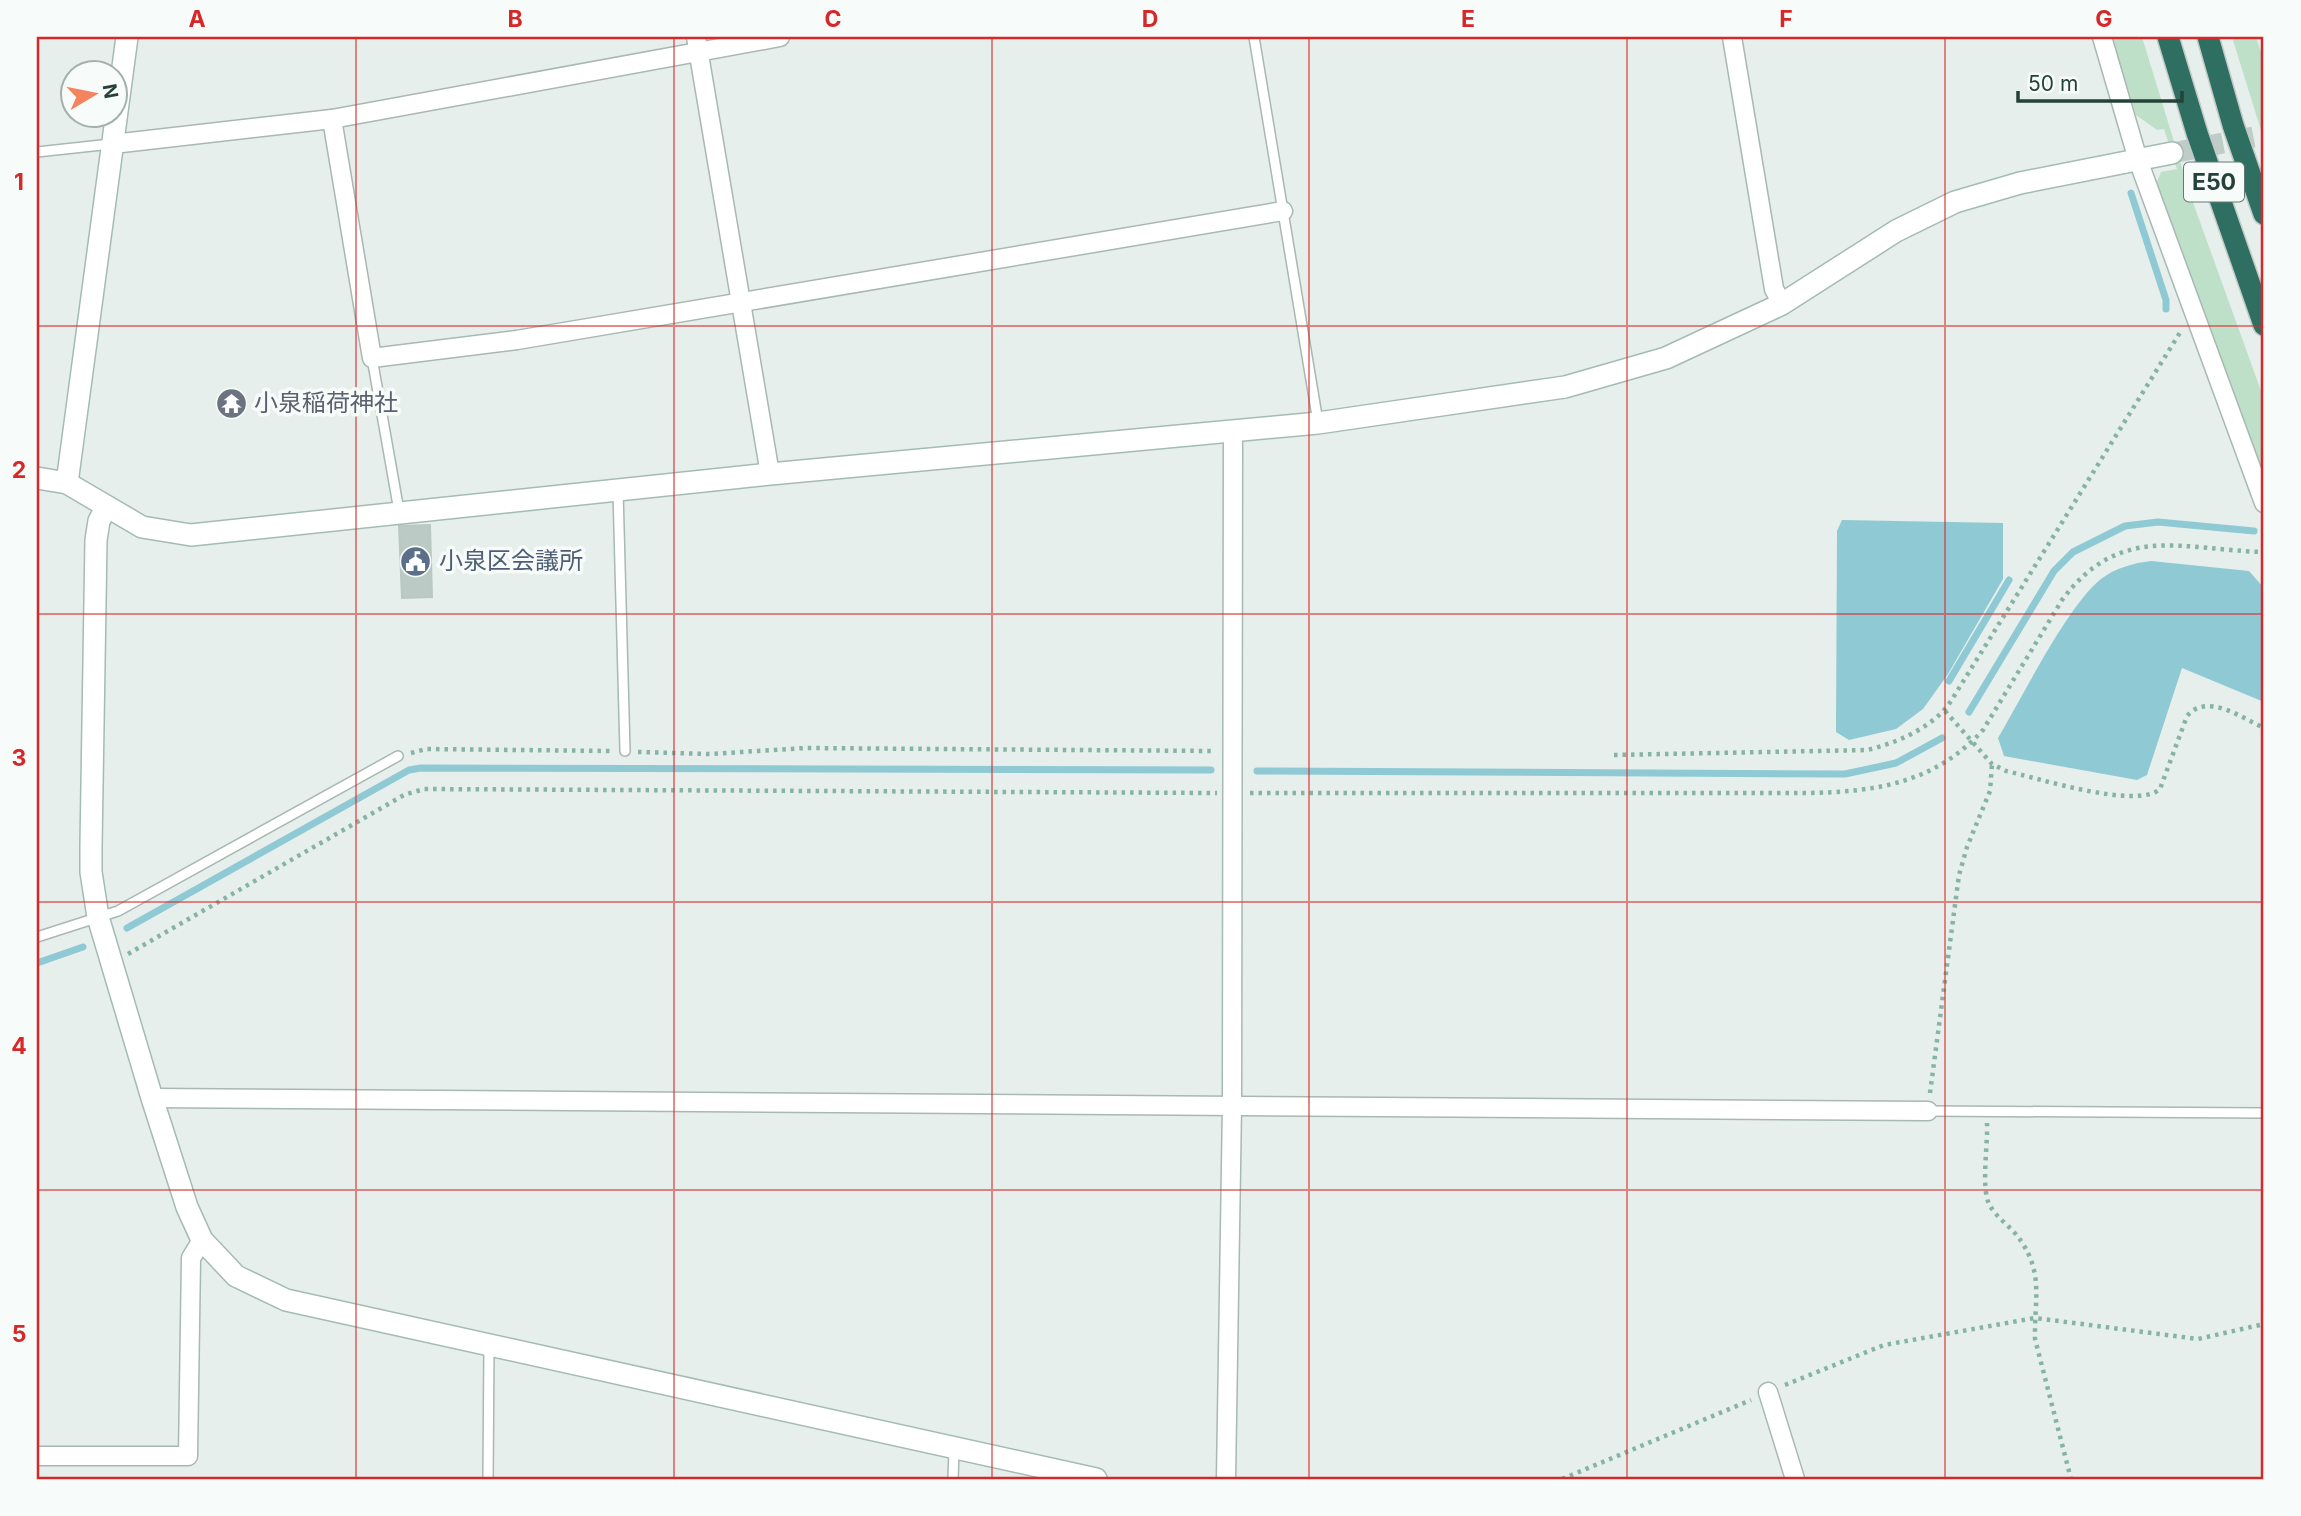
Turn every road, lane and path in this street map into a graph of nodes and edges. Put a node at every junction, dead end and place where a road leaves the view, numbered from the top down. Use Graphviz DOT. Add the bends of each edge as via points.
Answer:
graph roads {
  1 [pos="127,37"];
  2 [pos="780,37"];
  3 [pos="1254,37"];
  4 [pos="1732,37"];
  5 [pos="2102,37"];
  6 [pos="2168,37"];
  7 [pos="2208,37"];
  8 [pos="697,43"];
  9 [pos="332,119"];
  10 [pos="113,144"];
  11 [pos="37,152"];
  12 [pos="2172,153"];
  13 [pos="2138,160"];
  14 [pos="1283,211"];
  15 [pos="2264,214"];
  16 [pos="738,301"];
  17 [pos="1782,304"];
  18 [pos="2192,313"];
  19 [pos="2264,325"];
  20 [pos="372,358"];
  21 [pos="1318,423"];
  22 [pos="1233,430"];
  23 [pos="770,474"];
  24 [pos="37,478"];
  25 [pos="67,482"];
  26 [pos="618,489"];
  27 [pos="2264,503"];
  28 [pos="106,508"];
  29 [pos="399,512"];
  30 [pos="2264,552"];
  31 [pos="1945,711"];
  32 [pos="2264,728"];
  33 [pos="1972,743"];
  34 [pos="625,751"];
  35 [pos="1232,752"];
  36 [pos="1614,755"];
  37 [pos="398,756"];
  38 [pos="1992,764"];
  39 [pos="1231,793"];
  40 [pos="99,917"];
  41 [pos="37,937"];
  42 [pos="111,961"];
  43 [pos="152,1098"];
  44 [pos="1232,1105"];
  45 [pos="1928,1111"];
  46 [pos="1987,1112"];
  47 [pos="2264,1113"];
  48 [pos="202,1240"];
  49 [pos="2035,1318"];
  50 [pos="2264,1324"];
  51 [pos="489,1343"];
  52 [pos="1768,1392"];
  53 [pos="954,1447"];
  54 [pos="37,1456"];
  55 [pos="488,1479"];
  56 [pos="953,1479"];
  57 [pos="1096,1479"];
  58 [pos="1226,1479"];
  59 [pos="1562,1479"];
  60 [pos="1795,1479"];
  61 [pos="2071,1479"];
  1 -- 10 [label="street"];
  2 -- 8 [label="street"];
  3 -- 14 [label="lane"];
  4 -- 17 [label="street" via="1774,289"];
  5 -- 13 [label="street"];
  6 -- 19 [label="highway, E50"];
  7 -- 15 [label="highway, E50"];
  8 -- 9 [label="street"];
  8 -- 16 [label="street"];
  9 -- 10 [label="street"];
  9 -- 20 [label="street"];
  10 -- 11 [label="lane"];
  10 -- 25 [label="street"];
  12 -- 13 [label="street"];
  13 -- 17 [label="street" via="2020,183 1946,206 1895,231"];
  13 -- 18 [label="street"];
  14 -- 16 [label="street"];
  14 -- 21 [label="lane"];
  16 -- 20 [label="street" via="517,340"];
  16 -- 23 [label="street"];
  17 -- 21 [label="street" via="1666,358 1565,387"];
  18 -- 27 [label="street"];
  18 -- 31 [label="path"];
  20 -- 29 [label="lane"];
  21 -- 22 [label="street"];
  22 -- 23 [label="street"];
  22 -- 35 [label="street"];
  23 -- 26 [label="street"];
  24 -- 25 [label="street"];
  25 -- 28 [label="street"];
  26 -- 29 [label="street"];
  26 -- 34 [label="lane"];
  28 -- 29 [label="street" via="142,527 191,535"];
  28 -- 40 [label="street" via="96,540 91,846"];
  30 -- 33 [label="path" via="2145,545 2098,562 2062,600"];
  31 -- 33 [label="path"];
  31 -- 36 [label="path" via="1886,746 1867,750"];
  32 -- 38 [label="path" via="2218,708 2194,708 2187,716 2165,783 2153,795 2143,797 2032,777"];
  33 -- 38 [label="path"];
  33 -- 39 [label="path" via="1957,757 1922,775 1846,793"];
  34 -- 35 [label="path"];
  34 -- 37 [label="path" via="426,749"];
  35 -- 39 [label="street"];
  37 -- 40 [label="lane" via="118,911"];
  38 -- 45 [label="path" via="1988,799 1960,868"];
  39 -- 42 [label="path" via="424,789"];
  39 -- 44 [label="street"];
  40 -- 41 [label="lane"];
  40 -- 42 [label="street"];
  42 -- 43 [label="street"];
  43 -- 44 [label="street"];
  43 -- 48 [label="street"];
  44 -- 45 [label="street"];
  44 -- 58 [label="street"];
  45 -- 46 [label="lane"];
  46 -- 47 [label="lane"];
  46 -- 49 [label="path" via="1989,1205 2034,1262 2039,1300"];
  48 -- 51 [label="street" via="236,1276 286,1300"];
  48 -- 54 [label="street" via="191,1258 188,1457"];
  49 -- 50 [label="path" via="2198,1339"];
  49 -- 52 [label="path" via="1884,1345"];
  49 -- 61 [label="path" via="2035,1339"];
  51 -- 53 [label="street"];
  51 -- 55 [label="lane"];
  52 -- 59 [label="path"];
  52 -- 60 [label="street"];
  53 -- 56 [label="lane"];
  53 -- 57 [label="street"];
}
